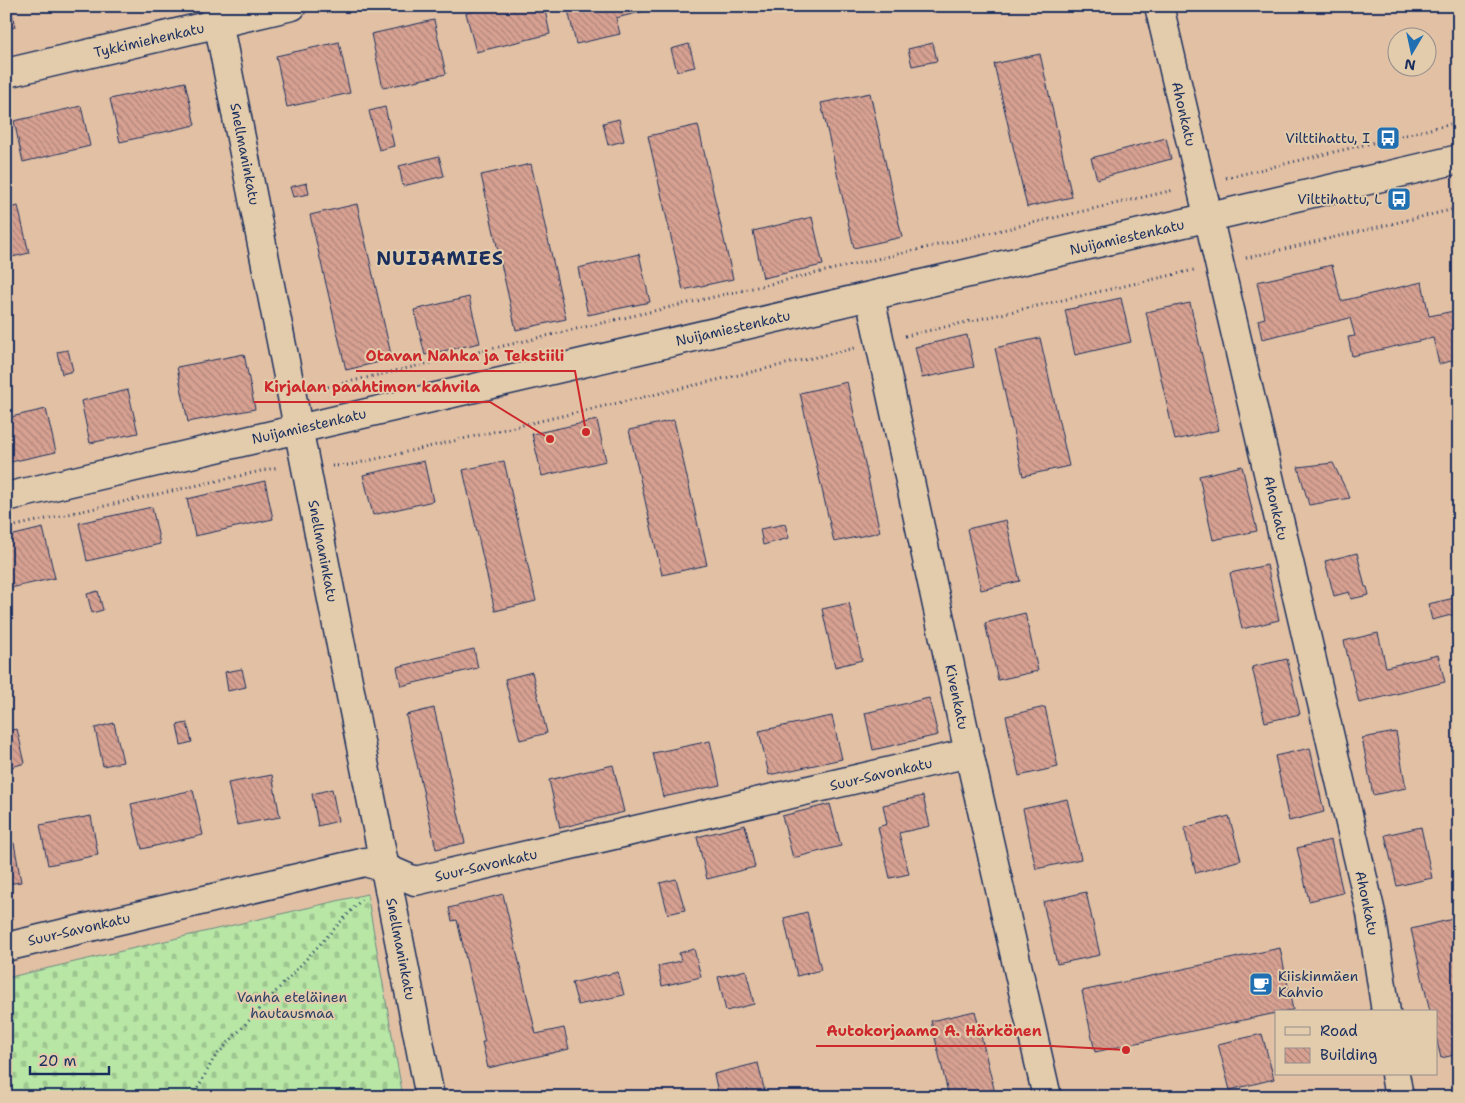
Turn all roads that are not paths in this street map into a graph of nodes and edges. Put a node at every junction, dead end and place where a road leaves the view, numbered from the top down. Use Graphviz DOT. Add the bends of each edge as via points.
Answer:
graph roads {
  1 [pos="292,6"];
  2 [pos="1159,6"];
  3 [pos="217,15"];
  4 [pos="6,73"];
  5 [pos="1459,159"];
  6 [pos="1208,218"];
  7 [pos="870,296"];
  8 [pos="299,429"];
  9 [pos="6,497"];
  10 [pos="969,753"];
  11 [pos="385,868"];
  12 [pos="6,946"];
  13 [pos="1386,1010"];
  14 [pos="1395,1076"];
  15 [pos="430,1097"];
  16 [pos="1047,1097"];
  17 [pos="1399,1097"];
  1 -- 3 [label="street, Tykkimiehenkatu"];
  2 -- 6 [label="street, Ahonkatu"];
  3 -- 4 [label="street, Tykkimiehenkatu"];
  3 -- 8 [label="street, Snellmaninkatu"];
  5 -- 6 [label="street, Nuijamiestenkatu"];
  6 -- 7 [label="street, Nuijamiestenkatu"];
  6 -- 13 [label="street, Ahonkatu" via="1371,913"];
  7 -- 8 [label="street, Nuijamiestenkatu"];
  7 -- 10 [label="street, Kivenkatu"];
  8 -- 9 [label="street, Nuijamiestenkatu"];
  8 -- 11 [label="street, Snellmaninkatu"];
  10 -- 11 [label="street, Suur-Savonkatu" via="415,881"];
  10 -- 16 [label="street, Kivenkatu"];
  11 -- 12 [label="street, Suur-Savonkatu" via="365,862"];
  11 -- 15 [label="street, Snellmaninkatu"];
  14 -- 17 [label="street"];
}
